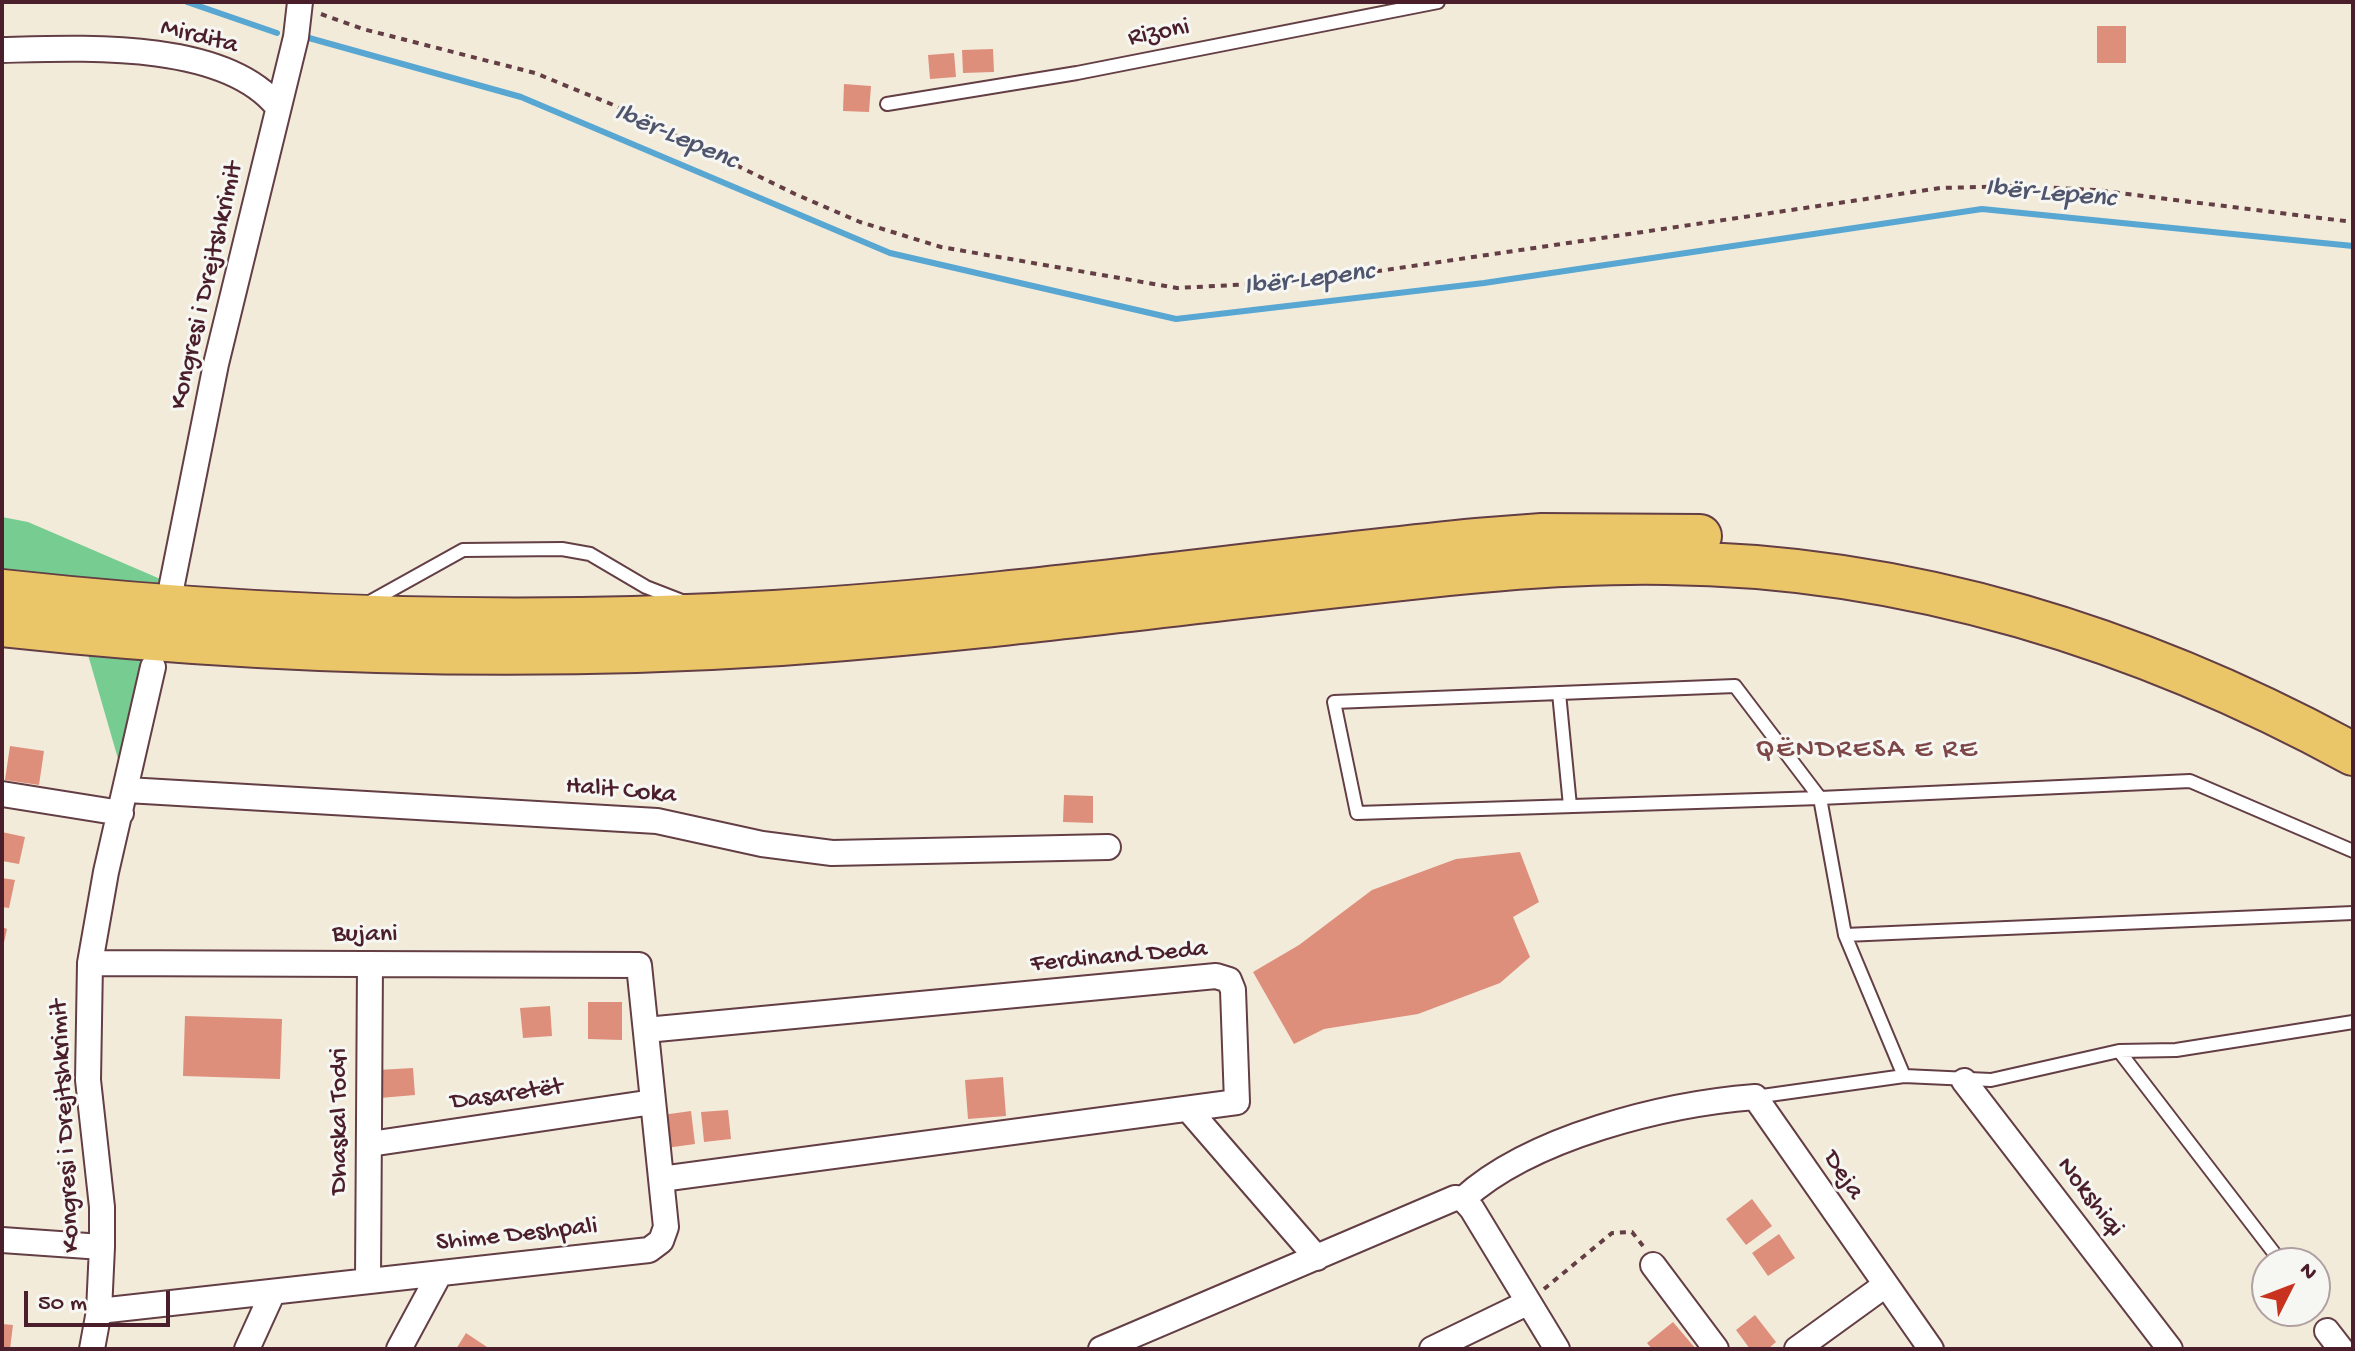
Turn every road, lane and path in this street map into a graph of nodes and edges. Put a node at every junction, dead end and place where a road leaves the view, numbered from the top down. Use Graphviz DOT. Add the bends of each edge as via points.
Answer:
graph roads {
  1 [pos="1438,2"];
  2 [pos="300,5"];
  3 [pos="2,50"];
  4 [pos="887,104"];
  5 [pos="277,106"];
  6 [pos="2353,222"];
  7 [pos="172,584"];
  8 [pos="2,591"];
  9 [pos="719,615"];
  10 [pos="342,617"];
  11 [pos="2,625"];
  12 [pos="153,667"];
  13 [pos="1559,693"];
  14 [pos="2353,721"];
  15 [pos="2353,754"];
  16 [pos="2,794"];
  17 [pos="1820,798"];
  18 [pos="124,802"];
  19 [pos="1570,806"];
  20 [pos="1108,847"];
  21 [pos="2353,851"];
  22 [pos="2353,913"];
  23 [pos="1845,935"];
  24 [pos="90,963"];
  25 [pos="370,964"];
  26 [pos="639,965"];
  27 [pos="2353,1022"];
  28 [pos="646,1030"];
  29 [pos="2119,1051"];
  30 [pos="1904,1076"];
  31 [pos="1964,1081"];
  32 [pos="1755,1097"];
  33 [pos="653,1102"];
  34 [pos="1188,1109"];
  35 [pos="370,1144"];
  36 [pos="661,1179"];
  37 [pos="1463,1199"];
  38 [pos="2,1240"];
  39 [pos="102,1247"];
  40 [pos="2269,1247"];
  41 [pos="1317,1258"];
  42 [pos="1653,1265"];
  43 [pos="440,1273"];
  44 [pos="368,1279"];
  45 [pos="1884,1286"];
  46 [pos="273,1292"];
  47 [pos="1527,1303"];
  48 [pos="99,1311"];
  49 [pos="92,1349"];
  50 [pos="247,1349"];
  51 [pos="399,1349"];
  52 [pos="1101,1349"];
  53 [pos="1432,1349"];
  54 [pos="1557,1349"];
  55 [pos="1716,1349"];
  56 [pos="1797,1349"];
  57 [pos="1931,1349"];
  58 [pos="2170,1349"];
  1 -- 4 [label="lane, Rizoni" via="1077,73"];
  2 -- 5 [label="street, Kongresi i Drejtshkrimit"];
  2 -- 6 [label="path" via="363,29 535,73 795,194 887,230 941,247 1177,288 1311,281 1940,188 2095,190"];
  3 -- 5 [label="street, Mirdita" via="132,52 188,61 249,80"];
  5 -- 7 [label="street, Kongresi i Drejtshkrimit" via="216,364"];
  8 -- 10 [label="highway"];
  9 -- 10 [label="highway"];
  9 -- 10 [label="lane" via="646,587 590,554 562,549 463,550"];
  9 -- 14 [label="highway" via="923,600 1477,540 1605,534 1728,537 1863,552 2034,590 2184,640"];
  11 -- 15 [label="highway" via="267,648 621,651 924,632 1485,571 1683,563 1883,584 2025,617 2189,672"];
  12 -- 18 [label="street, Kongresi i Drejtshkrimit"];
  13 -- 17 [label="lane" via="1735,686"];
  13 -- 19 [label="lane"];
  13 -- 19 [label="lane" via="1334,702 1357,813"];
  16 -- 18 [label="street, Halit Coka"];
  17 -- 19 [label="lane"];
  17 -- 21 [label="lane" via="2190,781"];
  17 -- 23 [label="lane"];
  18 -- 20 [label="street, Halit Coka" via="657,821 832,853"];
  18 -- 24 [label="street, Kongresi i Drejtshkrimit"];
  22 -- 23 [label="lane"];
  23 -- 30 [label="lane"];
  24 -- 25 [label="street, Bujani"];
  24 -- 39 [label="street, Kongresi i Drejtshkrimit" via="88,1080"];
  25 -- 26 [label="street, Bujani"];
  25 -- 35 [label="street, Dhaskal Todri"];
  26 -- 28 [label="street, Shime Deshpali"];
  27 -- 29 [label="lane" via="2176,1050"];
  28 -- 33 [label="street, Shime Deshpali"];
  28 -- 34 [label="street, Ferdinand Deda" via="1224,977 1233,990 1237,1102"];
  29 -- 31 [label="lane" via="1991,1080"];
  29 -- 40 [label="lane"];
  30 -- 31 [label="lane"];
  30 -- 32 [label="lane"];
  31 -- 58 [label="street, Nokshiqi"];
  32 -- 37 [label="street" via="1701,1101 1616,1123 1529,1158 1483,1181"];
  32 -- 45 [label="street, Deja"];
  33 -- 35 [label="street, Dasaretët"];
  33 -- 36 [label="street, Shime Deshpali"];
  34 -- 36 [label="street, Ferdinand Deda"];
  34 -- 41 [label="street"];
  35 -- 44 [label="street, Dhaskal Todri"];
  36 -- 43 [label="street, Shime Deshpali" via="665,1234 649,1250"];
  37 -- 41 [label="street" via="1445,1201"];
  37 -- 47 [label="street"];
  38 -- 39 [label="street"];
  39 -- 48 [label="street, Kongresi i Drejtshkrimit"];
  41 -- 52 [label="street"];
  42 -- 47 [label="path" via="1632,1232 1612,1233"];
  42 -- 55 [label="street"];
  43 -- 44 [label="street, Shime Deshpali"];
  43 -- 51 [label="street"];
  44 -- 46 [label="street, Shime Deshpali"];
  45 -- 56 [label="street"];
  45 -- 57 [label="street, Deja"];
  46 -- 48 [label="street, Shime Deshpali"];
  46 -- 50 [label="street"];
  47 -- 53 [label="street"];
  47 -- 54 [label="street"];
  48 -- 49 [label="street, Kongresi i Drejtshkrimit"];
}
